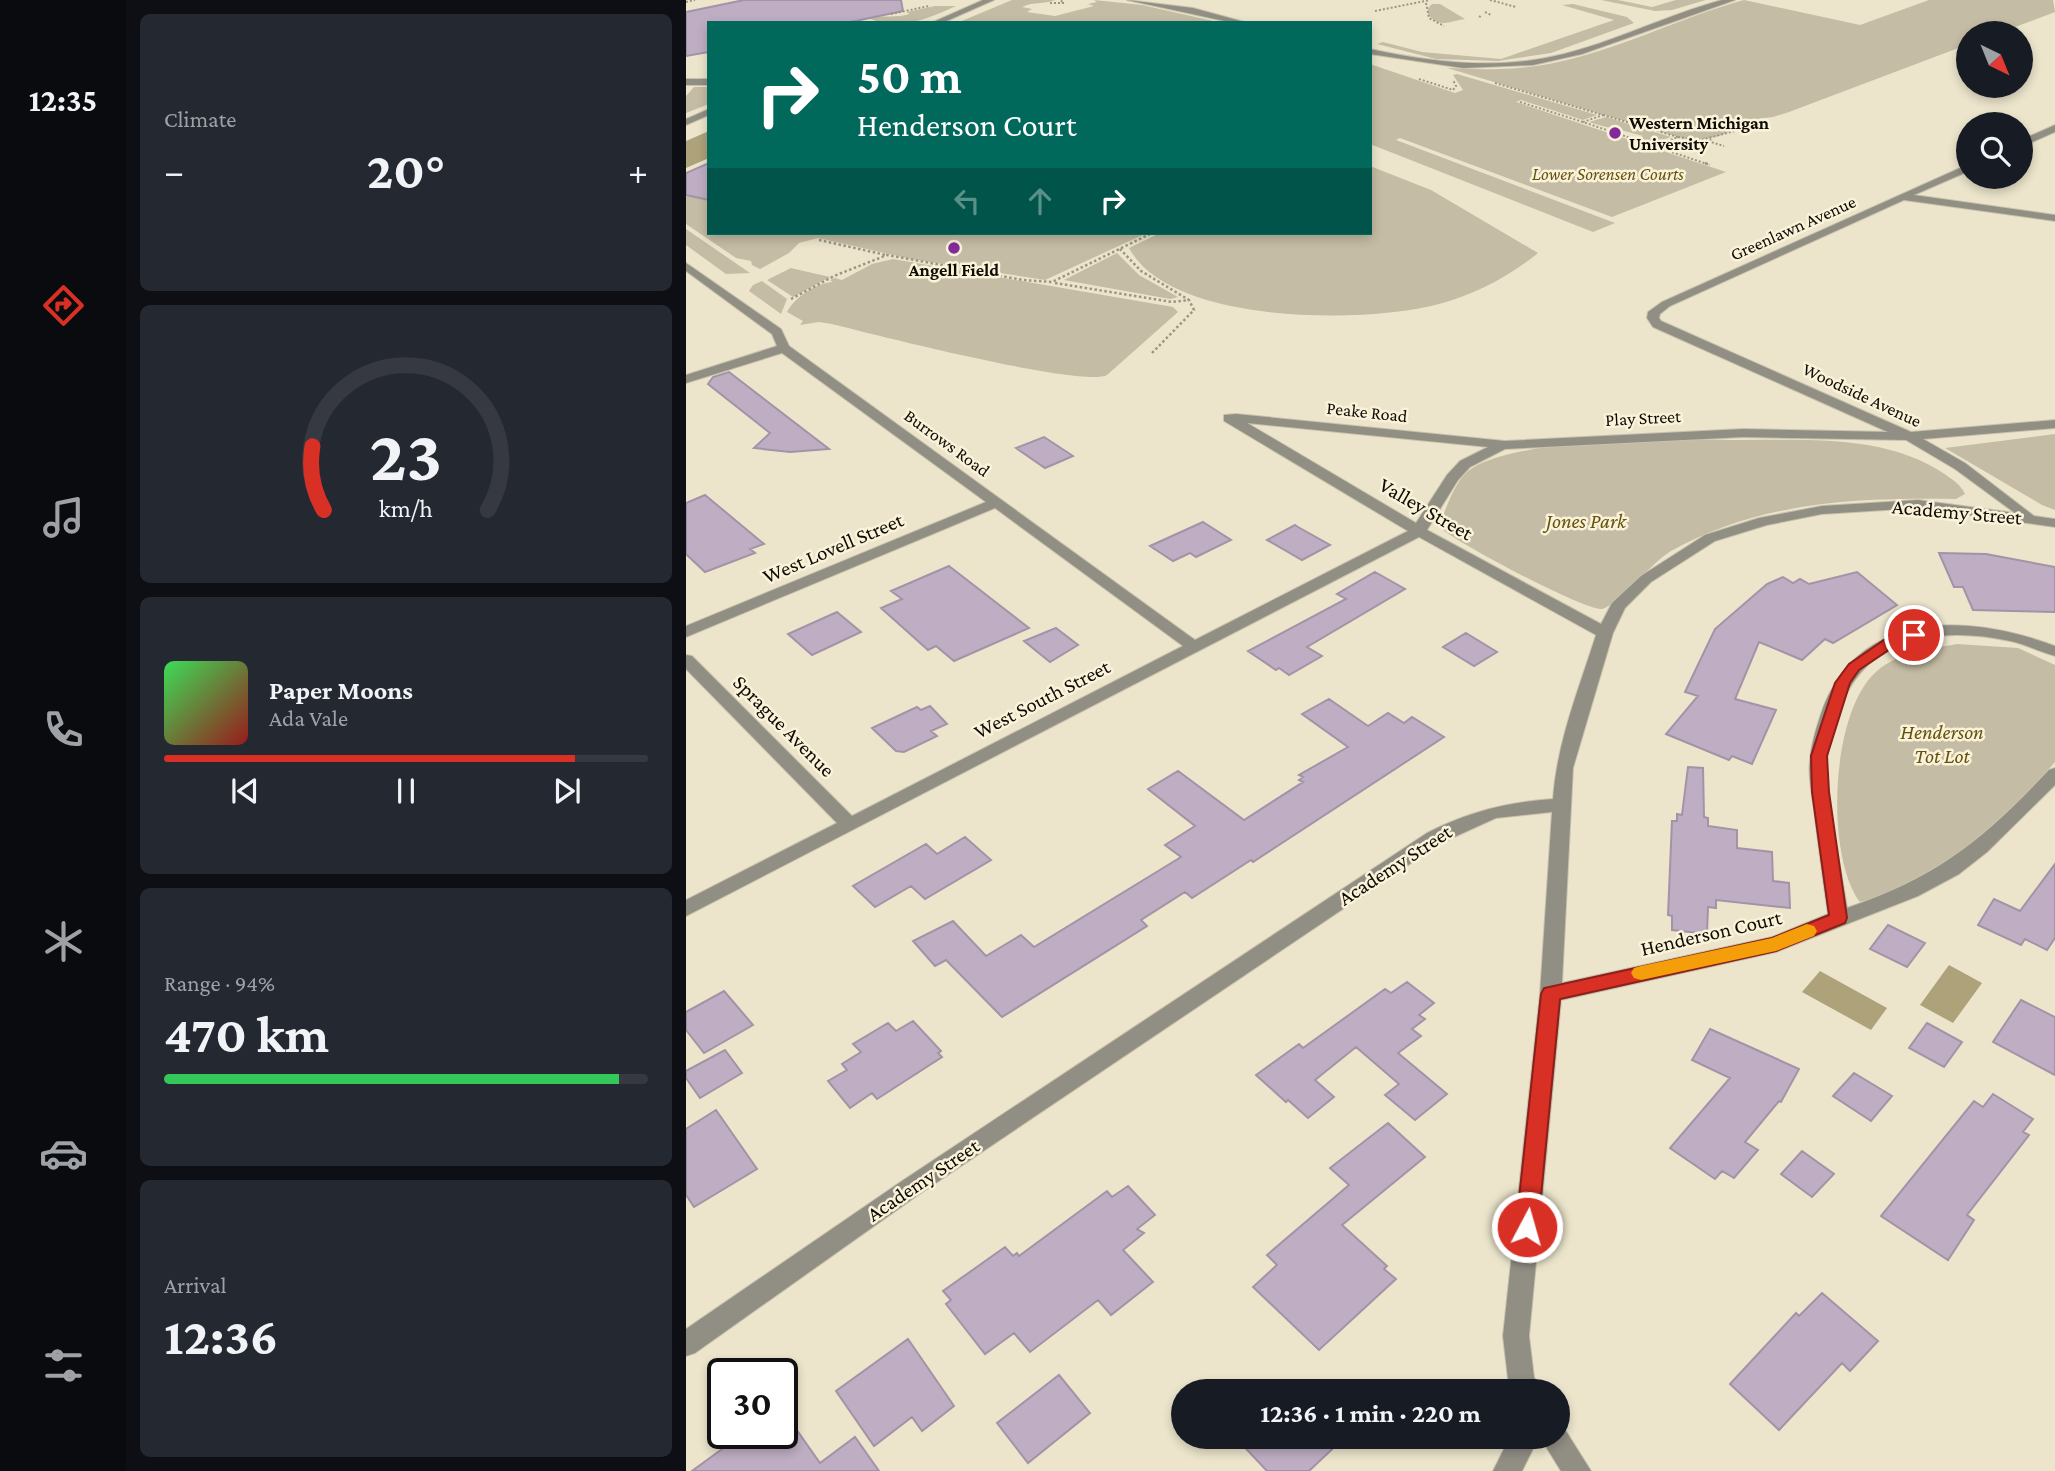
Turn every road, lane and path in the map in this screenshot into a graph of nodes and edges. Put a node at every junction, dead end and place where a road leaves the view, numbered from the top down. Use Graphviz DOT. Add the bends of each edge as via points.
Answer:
graph roads {
  1 [pos="695,0"];
  2 [pos="990,0"];
  3 [pos="1059,0"];
  4 [pos="1131,0"];
  5 [pos="1490,0"];
  6 [pos="1731,0"];
  7 [pos="1428,1"];
  8 [pos="686,2"];
  9 [pos="1050,3"];
  10 [pos="1045,5"];
  11 [pos="1516,6"];
  12 [pos="1375,11"];
  13 [pos="1485,12"];
  14 [pos="1491,15"];
  15 [pos="1479,16"];
  16 [pos="1482,18"];
  17 [pos="940,21"];
  18 [pos="1236,21"];
  19 [pos="1444,26"];
  20 [pos="1372,51"];
  21 [pos="686,82"];
  22 [pos="707,82"];
  23 [pos="1490,82"];
  24 [pos="1520,102"];
  25 [pos="707,114"];
  26 [pos="1603,115"];
  27 [pos="686,122"];
  28 [pos="1583,122"];
  29 [pos="2055,128"];
  30 [pos="1738,130"];
  31 [pos="1678,137"];
  32 [pos="2033,138"];
  33 [pos="1710,139"];
  34 [pos="1654,146"];
  35 [pos="1724,146"];
  36 [pos="1710,165"];
  37 [pos="1956,173"];
  38 [pos="1903,197"];
  39 [pos="2055,218"];
  40 [pos="1148,235"];
  41 [pos="819,240"];
  42 [pos="1120,249"];
  43 [pos="887,255"];
  44 [pos="686,266"];
  45 [pos="1052,282"];
  46 [pos="791,299"];
  47 [pos="1189,300"];
  48 [pos="1666,328"];
  49 [pos="784,348"];
  50 [pos="1152,354"];
  51 [pos="686,379"];
  52 [pos="1229,418"];
  53 [pos="2055,424"];
  54 [pos="1909,436"];
  55 [pos="1502,444"];
  56 [pos="997,502"];
  57 [pos="2029,517"];
  58 [pos="2055,523"];
  59 [pos="1419,531"];
  60 [pos="686,632"];
  61 [pos="1605,633"];
  62 [pos="1193,646"];
  63 [pos="2055,651"];
  64 [pos="686,660"];
  65 [pos="2055,774"];
  66 [pos="1562,805"];
  67 [pos="849,824"];
  68 [pos="686,909"];
  69 [pos="1838,918"];
  70 [pos="1551,994"];
  71 [pos="686,1344"];
  72 [pos="1521,1379"];
  73 [pos="1519,1449"];
  74 [pos="1562,1449"];
  75 [pos="1507,1471"];
  76 [pos="1577,1471"];
  1 -- 8 [label="path"];
  2 -- 17 [label="street"];
  3 -- 9 [label="path"];
  3 -- 9 [label="path" via="1064,3"];
  4 -- 18 [label="street"];
  5 -- 11 [label="path"];
  6 -- 20 [label="street" via="1558,58 1527,64 1448,65"];
  7 -- 12 [label="path"];
  7 -- 19 [label="path" via="1428,18"];
  9 -- 10 [label="path"];
  13 -- 14 [label="path"];
  15 -- 16 [label="path"];
  21 -- 22 [label="street"];
  23 -- 26 [label="path"];
  24 -- 28 [label="path"];
  25 -- 27 [label="street"];
  26 -- 28 [label="path"];
  26 -- 31 [label="path"];
  28 -- 34 [label="path"];
  29 -- 32 [label="street"];
  30 -- 33 [label="path"];
  31 -- 33 [label="path" via="1690,142"];
  31 -- 34 [label="path"];
  33 -- 35 [label="path"];
  34 -- 36 [label="path"];
  37 -- 38 [label="street, Greenlawn Avenue"];
  38 -- 39 [label="street"];
  38 -- 48 [label="street, Greenlawn Avenue" via="1666,304 1653,318"];
  40 -- 42 [label="path"];
  41 -- 43 [label="path"];
  42 -- 45 [label="path"];
  42 -- 47 [label="path" via="1141,271"];
  43 -- 45 [label="path"];
  43 -- 46 [label="path"];
  44 -- 49 [label="street, Burrows Road" via="777,331"];
  45 -- 47 [label="path" via="1172,302"];
  47 -- 50 [label="path" via="1194,310"];
  48 -- 54 [label="street, Woodside Avenue"];
  49 -- 51 [label="street"];
  49 -- 56 [label="street, Burrows Road"];
  52 -- 55 [label="street, Peake Road"];
  52 -- 59 [label="street, Valley Street"];
  53 -- 54 [label="street, Play Street"];
  54 -- 55 [label="street, Play Street" via="1743,433"];
  54 -- 57 [label="street, Woodside Avenue" via="1961,466"];
  55 -- 59 [label="street, Play Street" via="1465,464"];
  56 -- 60 [label="street, West Lovell Street"];
  56 -- 62 [label="street, Burrows Road"];
  57 -- 58 [label="street, Academy Street"];
  57 -- 61 [label="street, Academy Street" via="1919,504 1822,510 1765,521 1710,538 1646,579 1618,606"];
  59 -- 61 [label="street, Valley Street"];
  59 -- 62 [label="street, West South Street"];
  61 -- 66 [label="street, Academy Street" via="1564,768"];
  62 -- 67 [label="street, West South Street"];
  63 -- 69 [label="street" via="1988,632 1934,632 1889,643 1854,667 1843,683 1819,756"];
  64 -- 67 [label="street, Sprague Avenue"];
  65 -- 69 [label="street, Henderson Court" via="2009,824 1951,870 1893,899"];
  66 -- 70 [label="street"];
  66 -- 71 [label="street, Academy Street" via="1491,812 1434,838 910,1188"];
  67 -- 68 [label="street, West South Street"];
  69 -- 70 [label="street, Henderson Court" via="1776,944"];
  70 -- 72 [label="street" via="1516,1336"];
  73 -- 75 [label="street"];
  74 -- 76 [label="street"];
}
